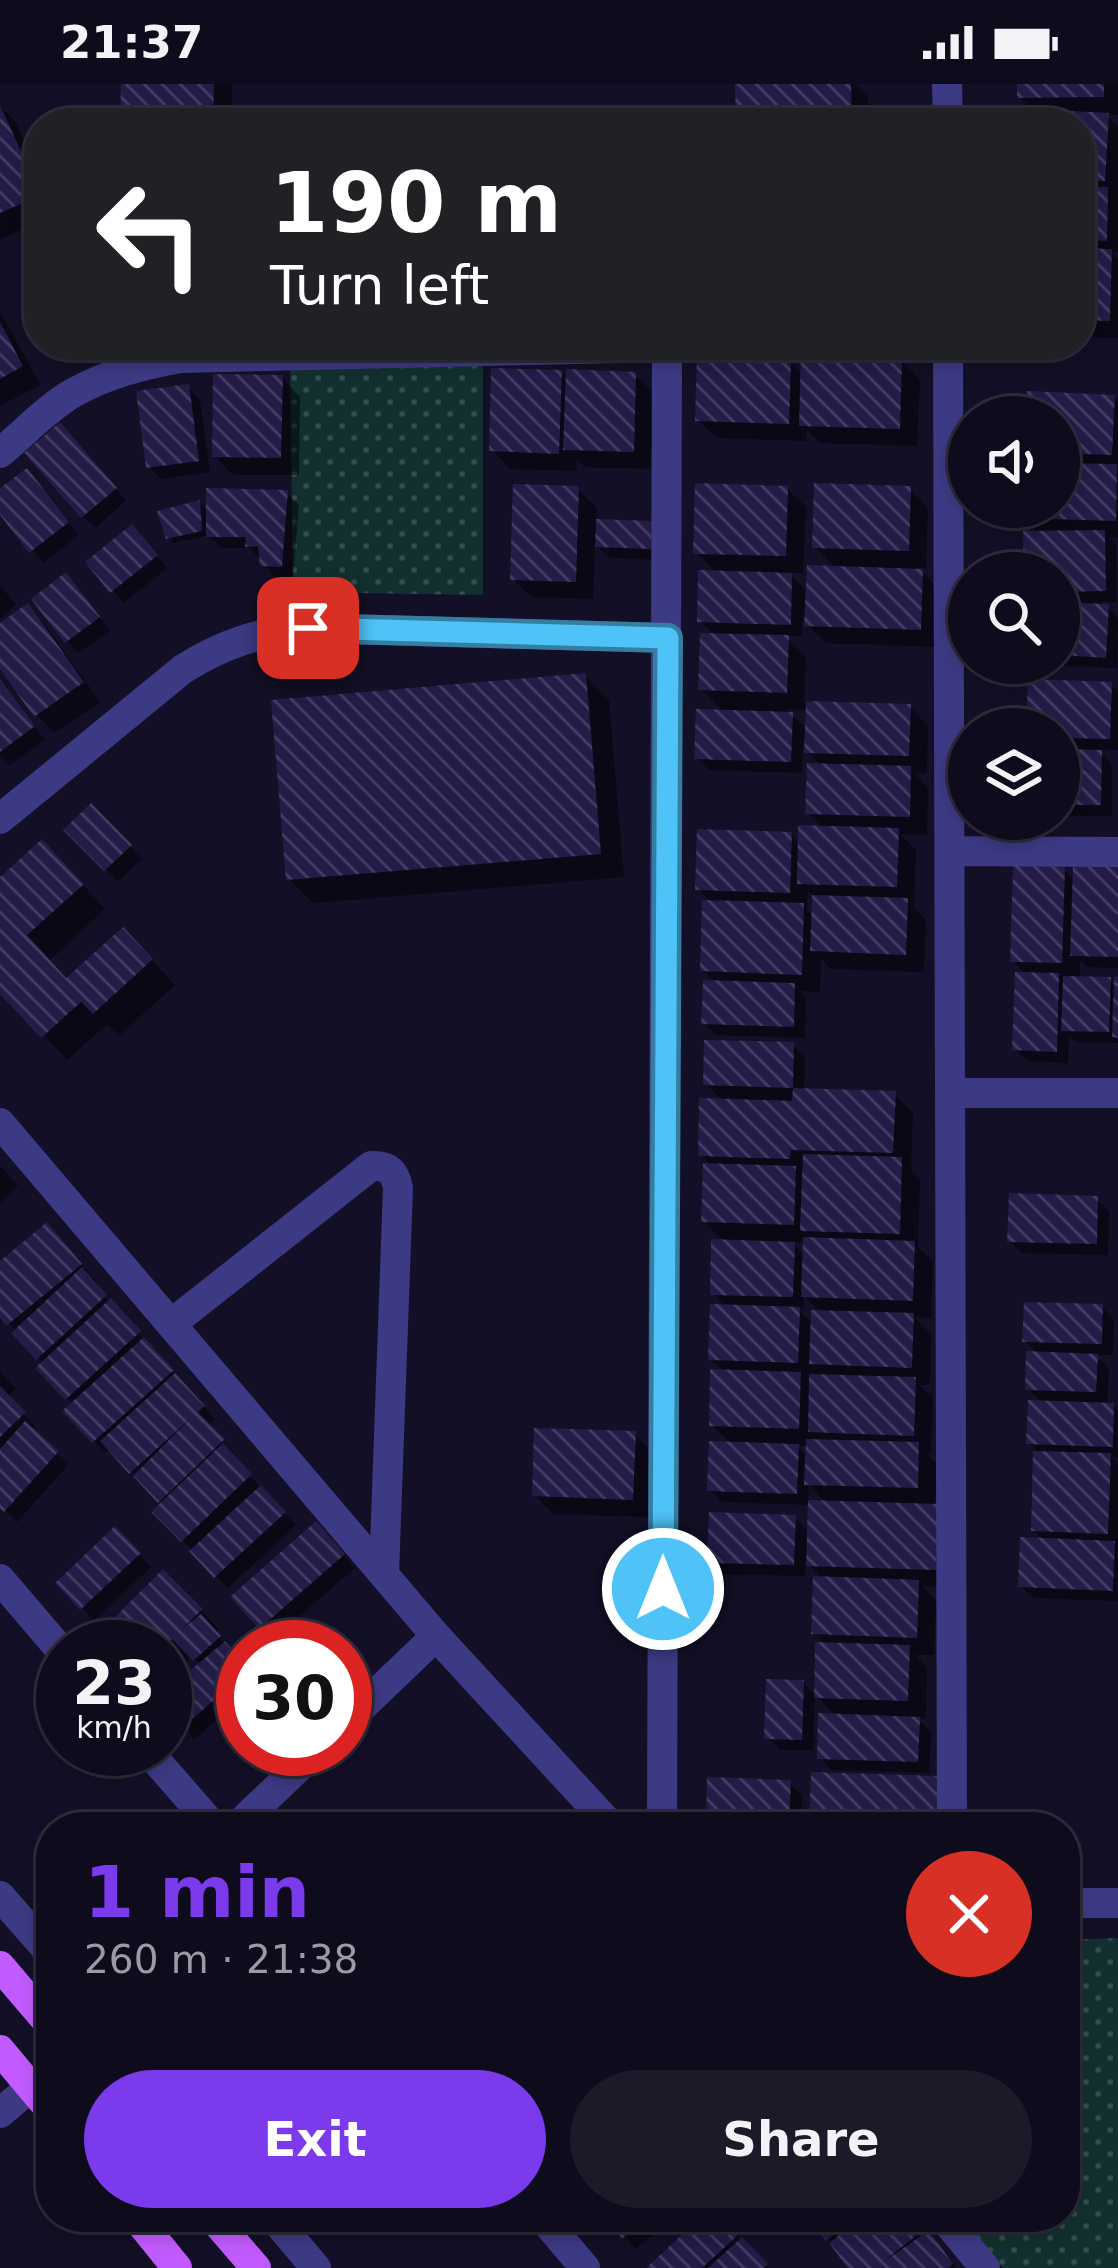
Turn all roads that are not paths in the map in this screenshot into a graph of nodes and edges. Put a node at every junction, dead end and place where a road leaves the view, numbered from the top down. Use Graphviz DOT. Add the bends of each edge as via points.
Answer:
graph roads {
  1 [pos="169,360"];
  2 [pos="667,360"];
  3 [pos="948,360"];
  4 [pos="0,453"];
  5 [pos="668,638"];
  6 [pos="0,819"];
  7 [pos="950,851"];
  8 [pos="1118,852"];
  9 [pos="1118,1093"];
  10 [pos="951,1094"];
  11 [pos="0,1123"];
  12 [pos="171,1324"];
  13 [pos="384,1574"];
  14 [pos="0,1580"];
  15 [pos="36,1621"];
  16 [pos="436,1636"];
  17 [pos="372,1697"];
  18 [pos="170,1776"];
  19 [pos="290,1776"];
  20 [pos="201,1812"];
  21 [pos="252,1812"];
  22 [pos="598,1812"];
  23 [pos="662,1812"];
  24 [pos="952,1812"];
  25 [pos="0,1896"];
  26 [pos="1080,1903"];
  27 [pos="1118,1903"];
  28 [pos="36,1937"];
  29 [pos="0,1966"];
  30 [pos="36,2008"];
  31 [pos="0,2050"];
  32 [pos="36,2093"];
  33 [pos="36,2101"];
  34 [pos="0,2114"];
  35 [pos="148,2232"];
  36 [pos="225,2232"];
  37 [pos="286,2232"];
  38 [pos="555,2232"];
  39 [pos="956,2232"];
  40 [pos="177,2268"];
  41 [pos="256,2268"];
  42 [pos="316,2268"];
  43 [pos="585,2268"];
  44 [pos="986,2268"];
  1 -- 4 [label="street" via="69,395"];
  2 -- 5 [label="street"];
  3 -- 7 [label="street"];
  5 -- 6 [label="street" via="308,628 242,639 183,669"];
  5 -- 23 [label="street"];
  7 -- 8 [label="street"];
  7 -- 10 [label="street"];
  9 -- 10 [label="street"];
  10 -- 24 [label="street"];
  11 -- 12 [label="street"];
  12 -- 13 [label="street"];
  12 -- 13 [label="street" via="370,1166 391,1169 398,1188"];
  13 -- 16 [label="street"];
  14 -- 15 [label="street"];
  16 -- 17 [label="street"];
  16 -- 22 [label="street"];
  18 -- 20 [label="street"];
  19 -- 21 [label="street"];
  25 -- 28 [label="street"];
  26 -- 27 [label="street"];
  29 -- 30 [label="main road"];
  31 -- 32 [label="main road"];
  33 -- 34 [label="street"];
  35 -- 40 [label="main road"];
  36 -- 41 [label="main road"];
  37 -- 42 [label="street"];
  38 -- 43 [label="street"];
  39 -- 44 [label="street"];
}
